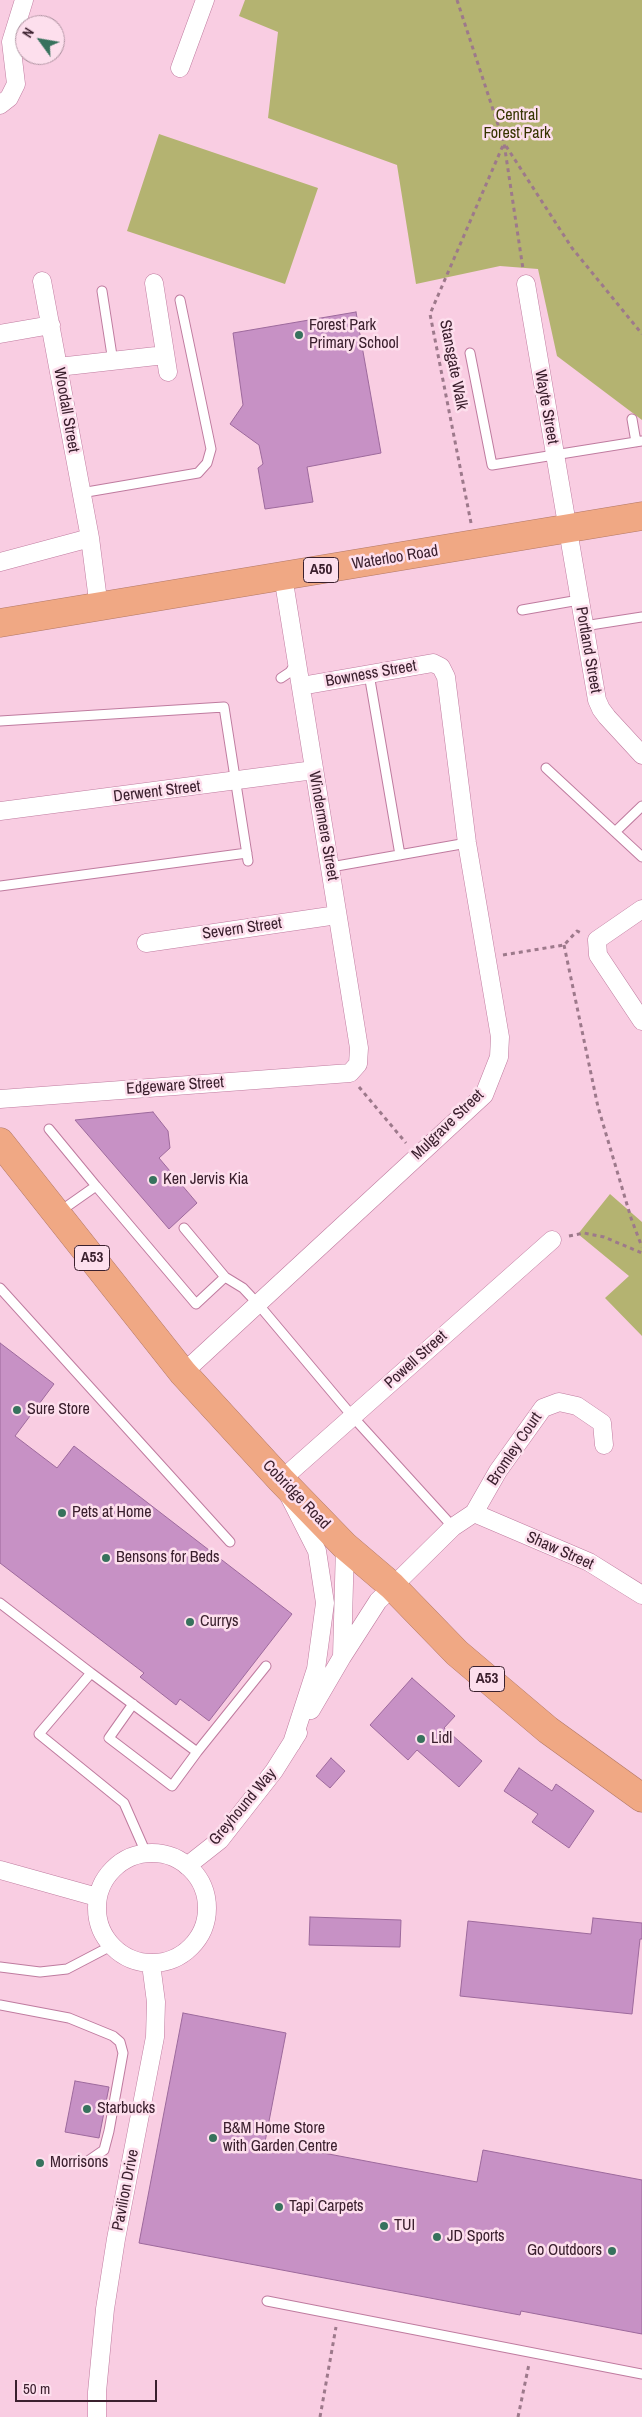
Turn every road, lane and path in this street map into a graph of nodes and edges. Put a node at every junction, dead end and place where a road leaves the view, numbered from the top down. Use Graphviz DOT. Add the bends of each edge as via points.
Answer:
graph roads {
  1 [pos="24,0"];
  2 [pos="205,0"];
  3 [pos="457,1"];
  4 [pos="180,68"];
  5 [pos="0,105"];
  6 [pos="504,143"];
  7 [pos="42,281"];
  8 [pos="154,283"];
  9 [pos="526,284"];
  10 [pos="102,290"];
  11 [pos="180,300"];
  12 [pos="51,325"];
  13 [pos="0,334"];
  14 [pos="642,334"];
  15 [pos="470,353"];
  16 [pos="113,362"];
  17 [pos="58,367"];
  18 [pos="632,419"];
  19 [pos="639,441"];
  20 [pos="555,456"];
  21 [pos="81,493"];
  22 [pos="642,516"];
  23 [pos="568,530"];
  24 [pos="90,538"];
  25 [pos="475,545"];
  26 [pos="0,562"];
  27 [pos="283,576"];
  28 [pos="579,600"];
  29 [pos="99,608"];
  30 [pos="522,610"];
  31 [pos="642,617"];
  32 [pos="0,623"];
  33 [pos="584,626"];
  34 [pos="296,663"];
  35 [pos="441,667"];
  36 [pos="370,674"];
  37 [pos="281,678"];
  38 [pos="301,686"];
  39 [pos="0,721"];
  40 [pos="642,755"];
  41 [pos="546,768"];
  42 [pos="314,770"];
  43 [pos="237,782"];
  44 [pos="642,806"];
  45 [pos="0,811"];
  46 [pos="615,832"];
  47 [pos="468,843"];
  48 [pos="400,856"];
  49 [pos="642,857"];
  50 [pos="331,867"];
  51 [pos="0,886"];
  52 [pos="642,909"];
  53 [pos="338,915"];
  54 [pos="598,940"];
  55 [pos="146,944"];
  56 [pos="564,945"];
  57 [pos="487,958"];
  58 [pos="642,1021"];
  59 [pos="350,1074"];
  60 [pos="0,1099"];
  61 [pos="49,1129"];
  62 [pos="0,1142"];
  63 [pos="417,1155"];
  64 [pos="96,1186"];
  65 [pos="57,1214"];
  66 [pos="184,1228"];
  67 [pos="552,1240"];
  68 [pos="642,1247"];
  69 [pos="642,1253"];
  70 [pos="225,1277"];
  71 [pos="0,1288"];
  72 [pos="258,1304"];
  73 [pos="183,1373"];
  74 [pos="353,1417"];
  75 [pos="604,1445"];
  76 [pos="281,1480"];
  77 [pos="474,1514"];
  78 [pos="453,1527"];
  79 [pos="230,1542"];
  80 [pos="345,1546"];
  81 [pos="392,1586"];
  82 [pos="642,1595"];
  83 [pos="0,1604"];
  84 [pos="342,1657"];
  85 [pos="266,1666"];
  86 [pos="91,1674"];
  87 [pos="133,1704"];
  88 [pos="292,1743"];
  89 [pos="197,1752"];
  90 [pos="642,1798"];
  91 [pos="146,1853"];
  92 [pos="188,1866"];
  93 [pos="0,1870"];
  94 [pos="97,1897"];
  95 [pos="110,1946"];
  96 [pos="151,1964"];
  97 [pos="0,1967"];
  98 [pos="0,2005"];
  99 [pos="88,2161"];
  100 [pos="266,2301"];
  101 [pos="339,2314"];
  102 [pos="531,2352"];
  103 [pos="642,2374"];
  104 [pos="97,2417"];
  105 [pos="320,2417"];
  106 [pos="518,2417"];
  1 -- 5 [label="street" via="11,42 16,84 9,98"];
  2 -- 4 [label="street"];
  3 -- 6 [label="path"];
  6 -- 9 [label="path"];
  6 -- 14 [label="path" via="572,248"];
  6 -- 25 [label="path, Stansgate Walk" via="430,314"];
  7 -- 12 [label="street, Woodall Street"];
  8 -- 16 [label="street" via="166,364"];
  9 -- 20 [label="street, Wayte Street"];
  10 -- 16 [label="lane"];
  11 -- 21 [label="lane" via="211,449 206,463 198,473"];
  12 -- 13 [label="street"];
  12 -- 17 [label="street, Woodall Street"];
  15 -- 20 [label="lane" via="492,465"];
  16 -- 17 [label="street"];
  17 -- 21 [label="street, Woodall Street"];
  18 -- 19 [label="lane"];
  19 -- 20 [label="lane"];
  20 -- 23 [label="street, Wayte Street"];
  21 -- 24 [label="street, Woodall Street"];
  22 -- 23 [label="highway, Waterloo Road / A50"];
  23 -- 25 [label="highway, Waterloo Road / A50"];
  23 -- 28 [label="street, Portland Street"];
  24 -- 26 [label="street"];
  24 -- 29 [label="street, Woodall Street"];
  25 -- 27 [label="highway, Waterloo Road / A50"];
  27 -- 29 [label="highway, Waterloo Road / A50"];
  27 -- 34 [label="street, Windermere Street"];
  28 -- 30 [label="lane"];
  28 -- 33 [label="street, Portland Street"];
  29 -- 32 [label="highway, Waterloo Road / A50"];
  31 -- 33 [label="lane"];
  33 -- 40 [label="street, Portland Street" via="600,709"];
  34 -- 37 [label="lane"];
  34 -- 38 [label="street, Windermere Street"];
  35 -- 36 [label="street, Bowness Street" via="434,663"];
  35 -- 47 [label="street, Mulgrave Street" via="446,677"];
  36 -- 38 [label="street, Bowness Street"];
  36 -- 48 [label="lane"];
  38 -- 42 [label="street, Windermere Street"];
  39 -- 43 [label="lane" via="224,707"];
  41 -- 46 [label="lane"];
  42 -- 43 [label="street, Derwent Street"];
  42 -- 50 [label="street, Windermere Street"];
  43 -- 45 [label="street, Derwent Street"];
  43 -- 51 [label="lane" via="247,857"];
  44 -- 46 [label="lane"];
  46 -- 49 [label="lane"];
  47 -- 48 [label="lane"];
  47 -- 57 [label="street, Mulgrave Street"];
  48 -- 50 [label="lane"];
  50 -- 53 [label="street, Windermere Street"];
  52 -- 54 [label="street"];
  53 -- 55 [label="street, Severn Street"];
  53 -- 59 [label="street, Windermere Street" via="359,1048 358,1064"];
  54 -- 56 [label="path" via="576,930"];
  54 -- 58 [label="street" via="598,955"];
  56 -- 57 [label="path"];
  56 -- 68 [label="path" via="598,1106"];
  57 -- 63 [label="street, Mulgrave Street" via="500,1038 493,1076 484,1095"];
  59 -- 60 [label="street, Edgeware Street"];
  59 -- 63 [label="path" via="364,1095"];
  61 -- 64 [label="lane"];
  62 -- 65 [label="highway, Cobridge Road / A53"];
  63 -- 72 [label="street, Mulgrave Street"];
  64 -- 65 [label="lane"];
  64 -- 70 [label="lane" via="196,1304"];
  65 -- 73 [label="highway, Cobridge Road / A53"];
  66 -- 70 [label="lane"];
  67 -- 69 [label="path" via="584,1233 604,1237"];
  67 -- 74 [label="street, Powell Street"];
  70 -- 72 [label="lane" via="243,1288"];
  71 -- 79 [label="lane"];
  72 -- 73 [label="street, Mulgrave Street"];
  72 -- 74 [label="lane"];
  73 -- 76 [label="highway, Cobridge Road / A53"];
  74 -- 76 [label="street, Powell Street"];
  74 -- 78 [label="lane"];
  75 -- 77 [label="street, Bromley Court" via="602,1423 577,1406 559,1402 543,1408 498,1470"];
  76 -- 80 [label="highway, Cobridge Road / A53"];
  76 -- 88 [label="street" via="317,1551 325,1603 316,1669"];
  77 -- 78 [label="street"];
  77 -- 82 [label="street, Shaw Street" via="589,1562"];
  78 -- 81 [label="street"];
  80 -- 81 [label="highway, Cobridge Road / A53"];
  80 -- 84 [label="street"];
  81 -- 84 [label="street" via="378,1601"];
  81 -- 90 [label="highway, Cobridge Road / A53" via="457,1653 548,1730"];
  83 -- 86 [label="lane"];
  84 -- 88 [label="street"];
  85 -- 89 [label="lane"];
  86 -- 87 [label="lane"];
  86 -- 91 [label="lane" via="39,1734 124,1803"];
  87 -- 89 [label="lane"];
  87 -- 89 [label="lane" via="109,1738 172,1786"];
  88 -- 92 [label="street, Greyhound Way" via="220,1840"];
  91 -- 92 [label="street" via="161,1853"];
  91 -- 94 [label="street" via="129,1857 114,1867 103,1880"];
  92 -- 96 [label="street" via="199,1879 205,1894 204,1928 183,1954 168,1962"];
  93 -- 94 [label="street"];
  94 -- 95 [label="street" via="96,1914 101,1932"];
  95 -- 96 [label="street" via="122,1956"];
  95 -- 97 [label="lane" via="67,1969 40,1972"];
  96 -- 104 [label="street, Pavilion Drive" via="156,2002 155,2038 108,2291"];
  98 -- 99 [label="lane" via="69,2018 120,2042 124,2053 104,2150"];
  100 -- 101 [label="lane"];
  101 -- 102 [label="lane"];
  101 -- 105 [label="path"];
  102 -- 103 [label="lane"];
  102 -- 106 [label="path"];
}
